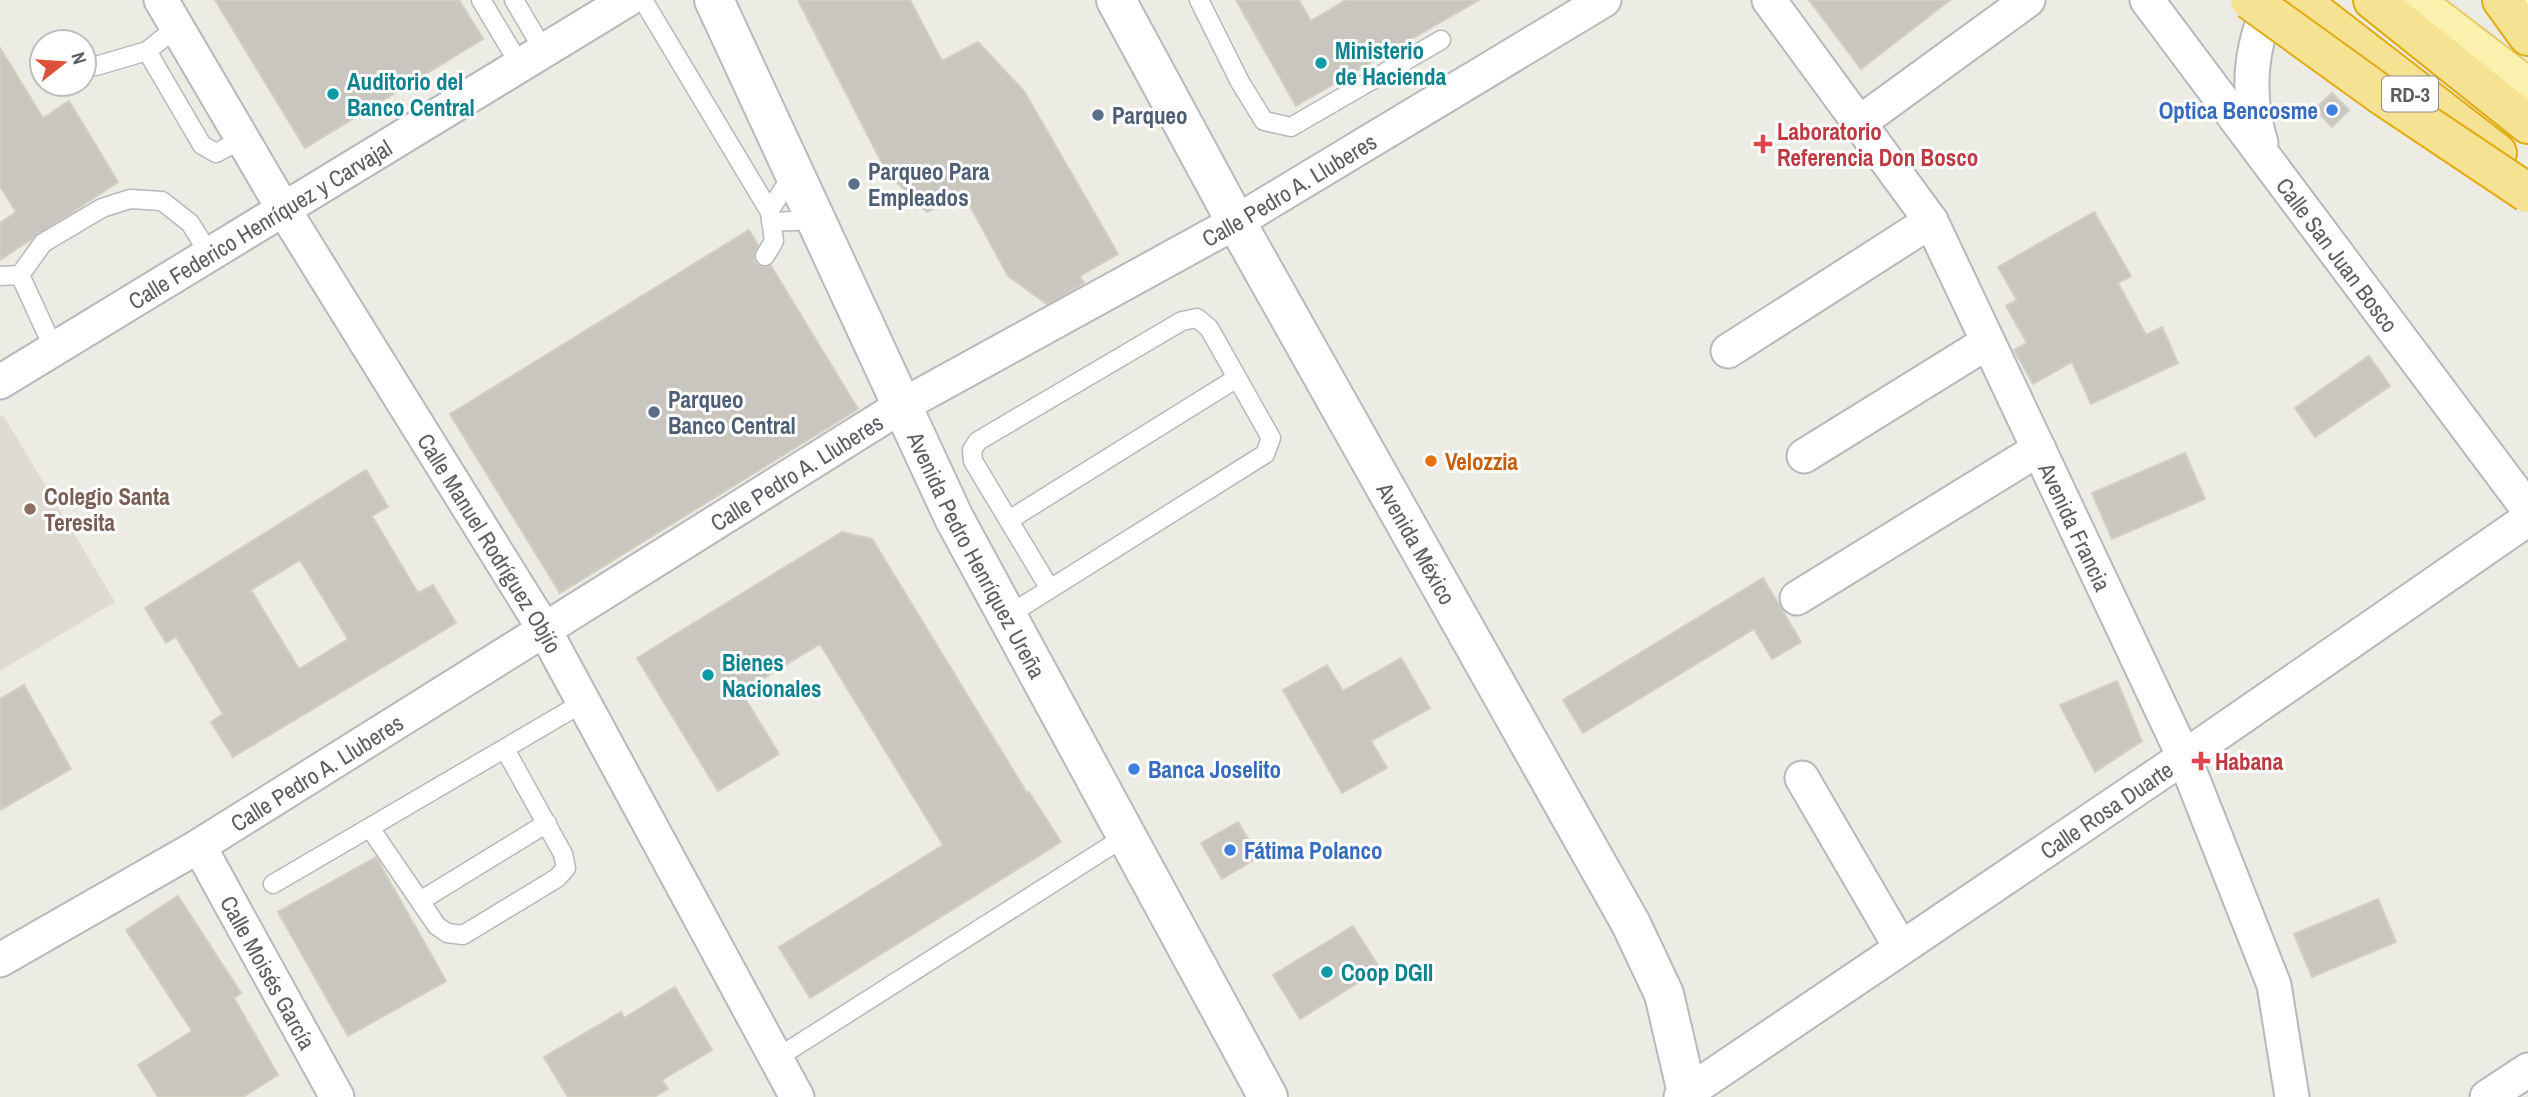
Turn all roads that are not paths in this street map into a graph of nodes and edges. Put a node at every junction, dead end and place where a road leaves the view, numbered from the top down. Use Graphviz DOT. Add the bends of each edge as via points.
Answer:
graph roads {
  1 [pos="481,0"];
  2 [pos="514,0"];
  3 [pos="627,0"];
  4 [pos="643,0"];
  5 [pos="714,0"];
  6 [pos="1116,0"];
  7 [pos="1199,0"];
  8 [pos="1604,0"];
  9 [pos="1769,0"];
  10 [pos="2028,0"];
  11 [pos="2147,0"];
  12 [pos="2250,0"];
  13 [pos="2272,0"];
  14 [pos="2293,0"];
  15 [pos="2299,0"];
  16 [pos="2373,0"];
  17 [pos="2413,0"];
  18 [pos="2502,0"];
  19 [pos="169,14"];
  20 [pos="2528,36"];
  21 [pos="1441,40"];
  22 [pos="147,51"];
  23 [pos="532,58"];
  24 [pos="98,65"];
  25 [pos="2528,88"];
  26 [pos="1859,123"];
  27 [pos="2528,124"];
  28 [pos="243,139"];
  29 [pos="2265,155"];
  30 [pos="794,173"];
  31 [pos="2528,178"];
  32 [pos="2528,187"];
  33 [pos="2528,193"];
  34 [pos="284,209"];
  35 [pos="770,216"];
  36 [pos="816,220"];
  37 [pos="1930,221"];
  38 [pos="1236,222"];
  39 [pos="210,255"];
  40 [pos="765,256"];
  41 [pos="20,275"];
  42 [pos="0,276"];
  43 [pos="1988,342"];
  44 [pos="54,349"];
  45 [pos="1728,351"];
  46 [pos="1237,378"];
  47 [pos="0,382"];
  48 [pos="902,405"];
  49 [pos="2039,449"];
  50 [pos="1804,456"];
  51 [pos="2528,509"];
  52 [pos="2528,519"];
  53 [pos="1009,520"];
  54 [pos="1050,589"];
  55 [pos="1797,598"];
  56 [pos="1007,616"];
  57 [pos="544,629"];
  58 [pos="584,702"];
  59 [pos="505,749"];
  60 [pos="2185,757"];
  61 [pos="1802,778"];
  62 [pos="547,823"];
  63 [pos="370,828"];
  64 [pos="1126,836"];
  65 [pos="199,846"];
  66 [pos="273,884"];
  67 [pos="420,901"];
  68 [pos="1901,948"];
  69 [pos="0,960"];
  70 [pos="776,1058"];
  71 [pos="2528,1070"];
  72 [pos="1686,1095"];
  73 [pos="337,1097"];
  74 [pos="797,1097"];
  75 [pos="1268,1097"];
  76 [pos="2292,1097"];
  77 [pos="2487,1097"];
  1 -- 23 [label="lane"];
  2 -- 23 [label="lane"];
  3 -- 23 [label="street, Calle Federico Henríquez y Carvajal"];
  4 -- 35 [label="lane"];
  5 -- 30 [label="main road, Avenida Pedro Henríquez Ureña"];
  6 -- 38 [label="main road, Avenida México"];
  7 -- 21 [label="lane" via="1264,121 1292,127"];
  8 -- 38 [label="street, Calle Pedro A. Lluberes"];
  9 -- 26 [label="street, Avenida Francia"];
  10 -- 26 [label="street"];
  11 -- 29 [label="street, Calle San Juan Bosco"];
  12 -- 33 [label="highway, bridge"];
  13 -- 29 [label="street" via="2254,53 2251,88"];
  14 -- 32 [label="main road, RD-3"];
  15 -- 31 [label="highway, RD-3"];
  16 -- 27 [label="highway, RD-3"];
  17 -- 25 [label="main road"];
  18 -- 20 [label="highway"];
  19 -- 22 [label="lane"];
  19 -- 28 [label="street, Calle Manuel Rodríguez Objío"];
  22 -- 24 [label="lane"];
  22 -- 28 [label="lane" via="202,145 216,153"];
  23 -- 34 [label="street, Calle Federico Henríquez y Carvajal"];
  26 -- 37 [label="street, Avenida Francia"];
  28 -- 34 [label="street, Calle Manuel Rodríguez Objío"];
  29 -- 51 [label="street, Calle San Juan Bosco"];
  30 -- 35 [label="lane"];
  30 -- 36 [label="main road, Avenida Pedro Henríquez Ureña"];
  34 -- 39 [label="street, Calle Federico Henríquez y Carvajal"];
  34 -- 57 [label="street, Calle Manuel Rodríguez Objío"];
  35 -- 36 [label="lane"];
  35 -- 40 [label="lane" via="774,241"];
  36 -- 48 [label="main road, Avenida Pedro Henríquez Ureña"];
  37 -- 43 [label="street, Avenida Francia"];
  37 -- 45 [label="street"];
  38 -- 48 [label="street, Calle Pedro A. Lluberes"];
  38 -- 72 [label="main road, Avenida México" via="1631,924 1664,994"];
  39 -- 41 [label="lane" via="190,223 162,201 130,199 102,208 43,243"];
  39 -- 44 [label="street, Calle Federico Henríquez y Carvajal"];
  41 -- 42 [label="lane"];
  41 -- 44 [label="lane"];
  43 -- 49 [label="street, Avenida Francia"];
  43 -- 50 [label="street"];
  44 -- 47 [label="street, Calle Federico Henríquez y Carvajal"];
  46 -- 53 [label="lane"];
  46 -- 53 [label="lane" via="1209,328 1197,318 1182,321 978,441 972,450 973,461"];
  46 -- 54 [label="lane" via="1271,438 1265,454"];
  48 -- 56 [label="main road, Avenida Pedro Henríquez Ureña" via="954,518"];
  48 -- 57 [label="street, Calle Pedro A. Lluberes"];
  49 -- 55 [label="street"];
  49 -- 60 [label="street, Avenida Francia"];
  52 -- 60 [label="street, Calle Rosa Duarte"];
  53 -- 54 [label="lane"];
  54 -- 56 [label="lane"];
  56 -- 64 [label="main road, Avenida Pedro Henríquez Ureña"];
  57 -- 58 [label="street, Calle Manuel Rodríguez Objío"];
  57 -- 65 [label="street, Calle Pedro A. Lluberes"];
  58 -- 59 [label="lane"];
  58 -- 70 [label="street, Calle Manuel Rodríguez Objío"];
  59 -- 62 [label="lane"];
  59 -- 63 [label="lane"];
  60 -- 68 [label="street, Calle Rosa Duarte"];
  60 -- 76 [label="street, Avenida Francia" via="2274,985"];
  61 -- 68 [label="street"];
  62 -- 67 [label="lane"];
  62 -- 67 [label="lane" via="566,868 557,878 463,935 437,926"];
  63 -- 66 [label="lane"];
  63 -- 67 [label="lane"];
  64 -- 70 [label="lane"];
  64 -- 75 [label="main road, Avenida Pedro Henríquez Ureña"];
  65 -- 69 [label="street, Calle Pedro A. Lluberes"];
  65 -- 73 [label="street, Calle Moisés García"];
  68 -- 72 [label="street, Calle Rosa Duarte"];
  70 -- 74 [label="street, Calle Manuel Rodríguez Objío"];
  71 -- 77 [label="street"];
}
